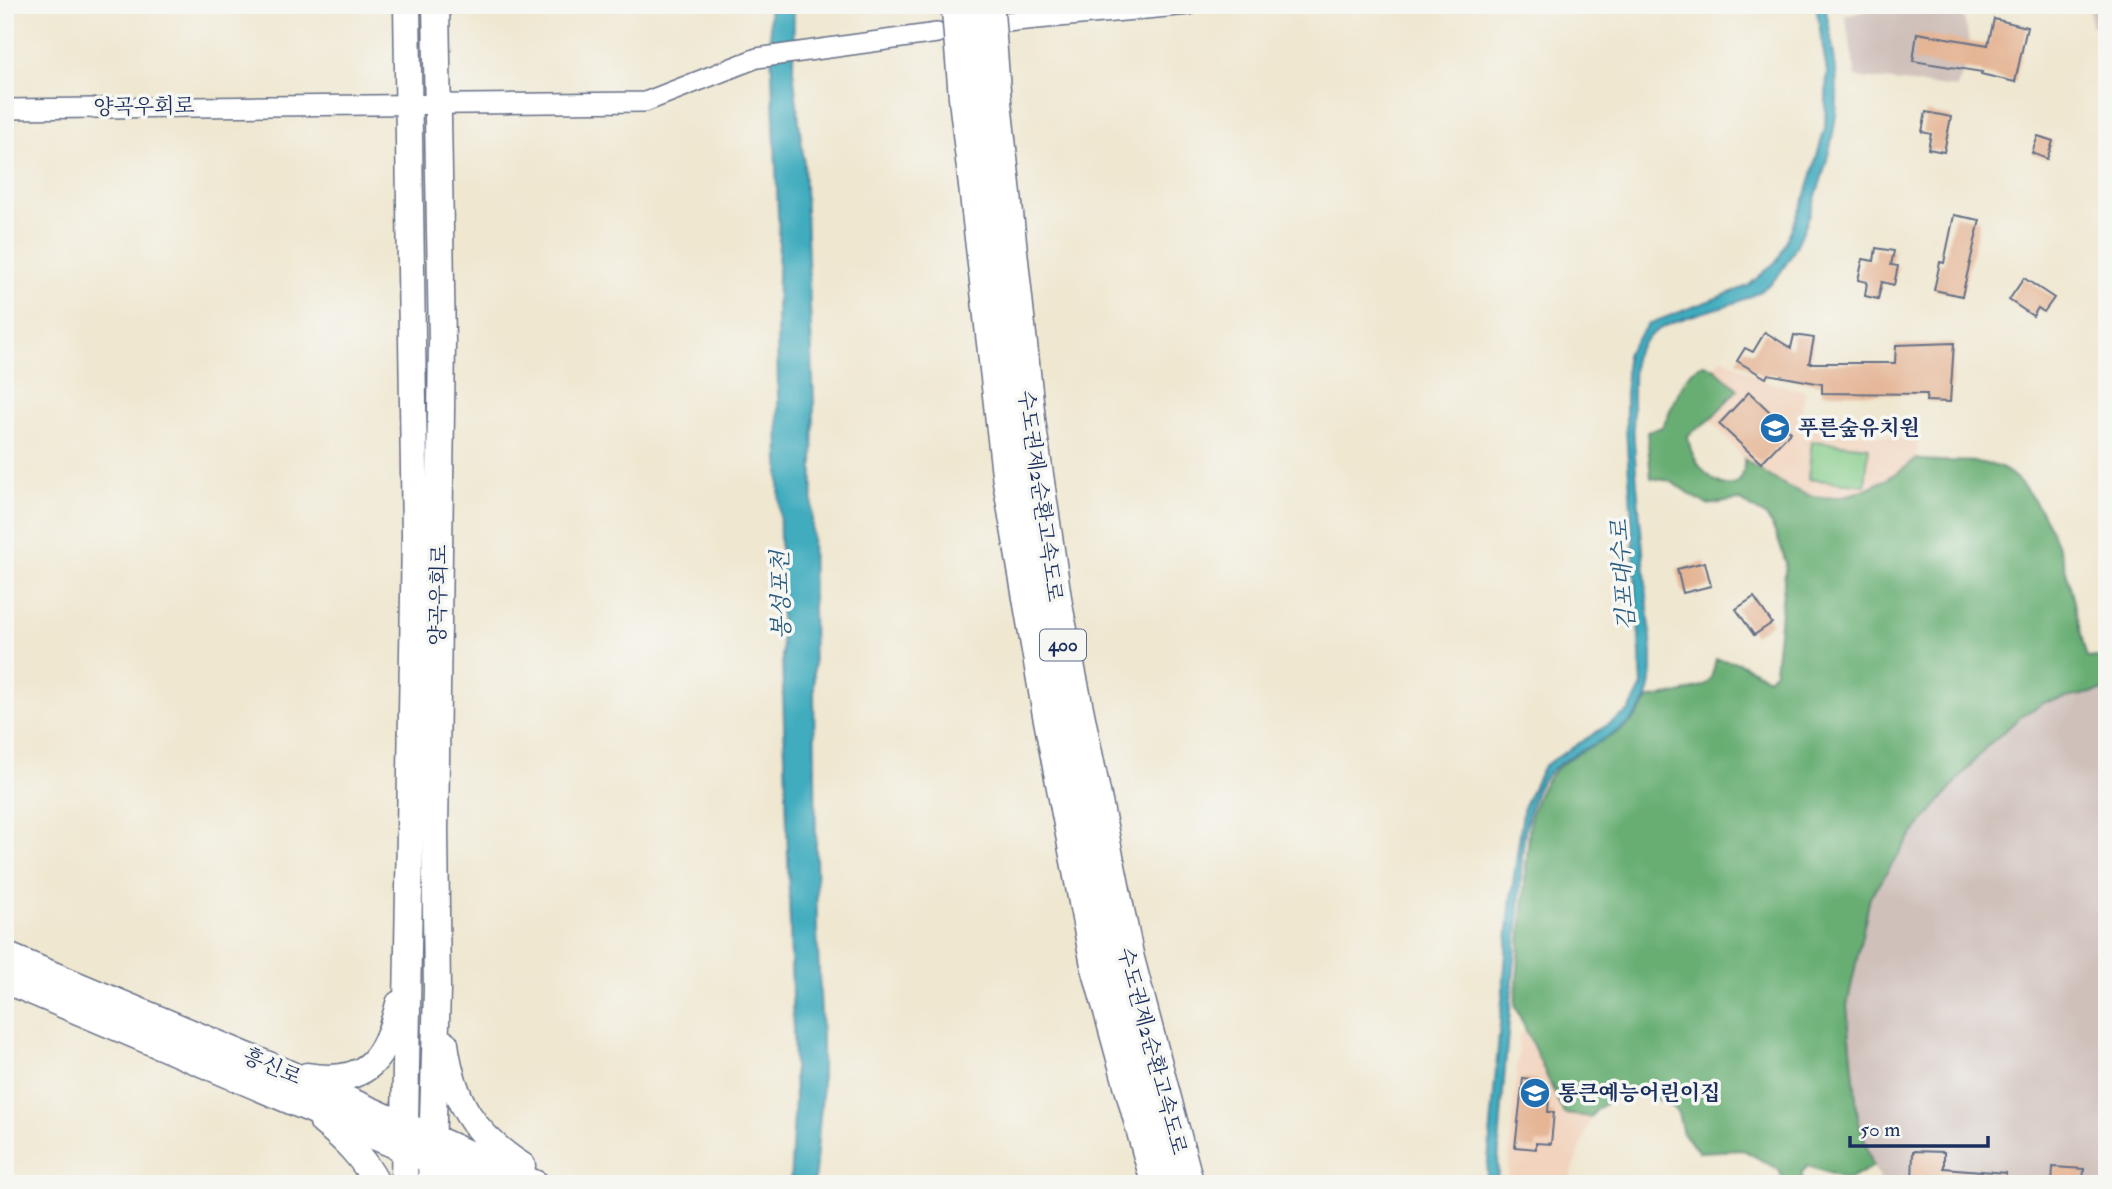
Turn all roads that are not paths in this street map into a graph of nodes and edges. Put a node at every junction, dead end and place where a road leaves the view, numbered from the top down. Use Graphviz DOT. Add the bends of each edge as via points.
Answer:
graph roads {
  1 [pos="407,5"];
  2 [pos="436,5"];
  3 [pos="958,5"];
  4 [pos="1189,5"];
  5 [pos="997,14"];
  6 [pos="937,33"];
  7 [pos="980,100"];
  8 [pos="439,103"];
  9 [pos="408,104"];
  10 [pos="5,109"];
  11 [pos="5,955"];
  12 [pos="409,961"];
  13 [pos="5,980"];
  14 [pos="437,990"];
  15 [pos="285,1072"];
  16 [pos="296,1101"];
  17 [pos="405,1138"];
  18 [pos="430,1160"];
  19 [pos="377,1184"];
  20 [pos="404,1184"];
  21 [pos="487,1184"];
  22 [pos="536,1184"];
  23 [pos="548,1184"];
  24 [pos="1158,1184"];
  25 [pos="1187,1184"];
  1 -- 9 [label="main road, 양곡우회로"];
  2 -- 8 [label="main road, 양곡우회로"];
  3 -- 7 [label="highway, 수도권제2순환고속도로 / 400, bridge"];
  4 -- 5 [label="street"];
  5 -- 7 [label="highway, 수도권제2순환고속도로 / 400, bridge"];
  6 -- 8 [label="street" via="757,58 645,102"];
  7 -- 24 [label="highway, 수도권제2순환고속도로 / 400" via="1009,478 1097,962"];
  7 -- 25 [label="highway, 수도권제2순환고속도로 / 400" via="1056,608 1127,957"];
  8 -- 9 [label="street"];
  8 -- 14 [label="main road, 양곡우회로" via="442,342"];
  9 -- 10 [label="street, 양곡우회로"];
  9 -- 12 [label="main road, 양곡우회로" via="415,536"];
  11 -- 15 [label="main road, 흥신로"];
  12 -- 15 [label="main road" via="384,1051 370,1067 350,1076"];
  12 -- 17 [label="main road, 양곡우회로"];
  13 -- 16 [label="main road, 흥신로"];
  14 -- 18 [label="main road, 양곡우회로"];
  14 -- 23 [label="main road" via="449,1069 461,1105 479,1131 505,1155"];
  15 -- 17 [label="main road, 흥신로"];
  16 -- 17 [label="main road, 흥신로"];
  16 -- 19 [label="main road" via="345,1139"];
  17 -- 18 [label="main road, 흥신로"];
  17 -- 20 [label="main road, 양곡우회로"];
  18 -- 21 [label="main road, 흥신로"];
  18 -- 22 [label="main road, 흥신로"];
}
